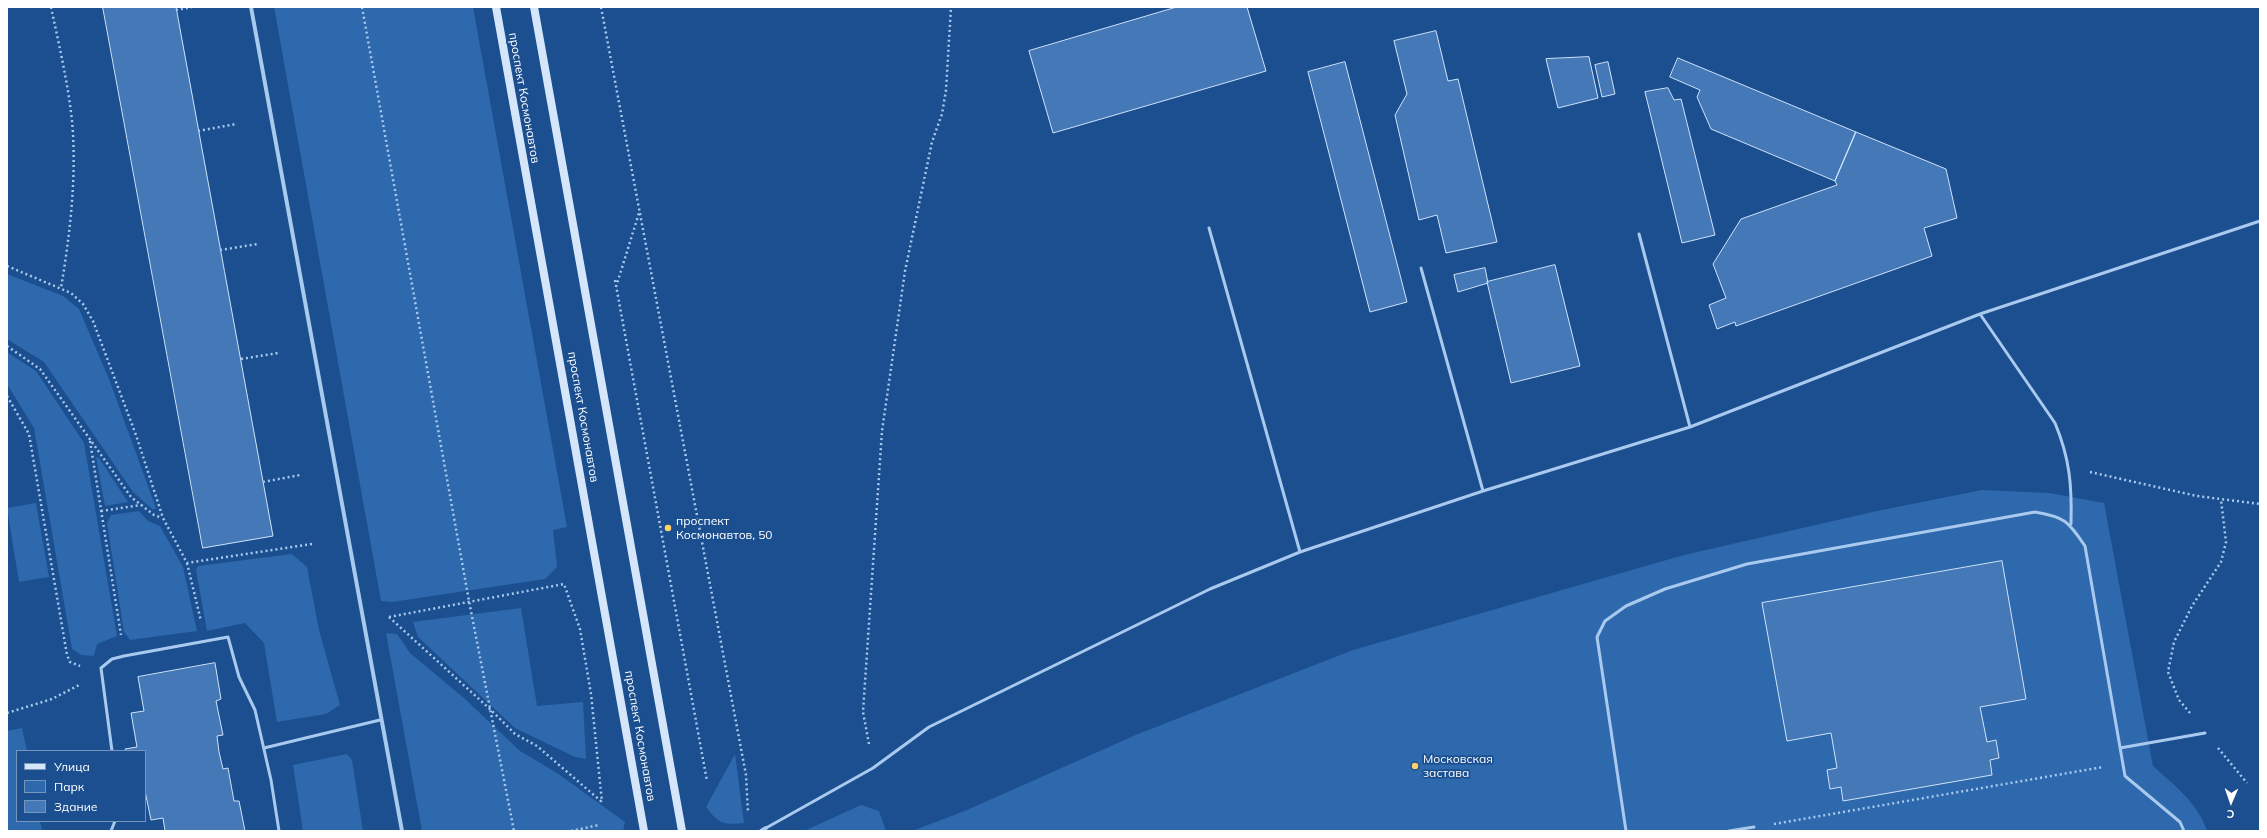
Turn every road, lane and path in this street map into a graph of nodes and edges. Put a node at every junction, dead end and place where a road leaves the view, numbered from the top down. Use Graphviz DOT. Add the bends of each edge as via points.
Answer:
graph roads {
  1 [pos="52,7"];
  2 [pos="192,7"];
  3 [pos="251,7"];
  4 [pos="362,7"];
  5 [pos="496,7"];
  6 [pos="534,7"];
  7 [pos="601,7"];
  8 [pos="951,7"];
  9 [pos="176,10"];
  10 [pos="236,124"];
  11 [pos="198,131"];
  12 [pos="639,213"];
  13 [pos="2260,221"];
  14 [pos="1209,228"];
  15 [pos="1639,234"];
  16 [pos="258,244"];
  17 [pos="220,250"];
  18 [pos="7,266"];
  19 [pos="1421,268"];
  20 [pos="614,280"];
  21 [pos="62,288"];
  22 [pos="616,288"];
  23 [pos="1980,314"];
  24 [pos="7,346"];
  25 [pos="278,353"];
  26 [pos="241,359"];
  27 [pos="7,396"];
  28 [pos="1690,427"];
  29 [pos="90,440"];
  30 [pos="2069,465"];
  31 [pos="300,475"];
  32 [pos="263,482"];
  33 [pos="1483,491"];
  34 [pos="2221,500"];
  35 [pos="2260,504"];
  36 [pos="142,505"];
  37 [pos="101,511"];
  38 [pos="163,518"];
  39 [pos="2071,524"];
  40 [pos="312,544"];
  41 [pos="1300,552"];
  42 [pos="188,562"];
  43 [pos="469,601"];
  44 [pos="206,641"];
  45 [pos="124,656"];
  46 [pos="101,668"];
  47 [pos="491,710"];
  48 [pos="7,713"];
  49 [pos="380,720"];
  50 [pos="2205,733"];
  51 [pos="264,748"];
  52 [pos="2120,748"];
  53 [pos="112,750"];
  54 [pos="2123,764"];
  55 [pos="873,768"];
  56 [pos="707,781"];
  57 [pos="2247,783"];
  58 [pos="749,821"];
  59 [pos="599,825"];
  60 [pos="1754,827"];
  61 [pos="766,828"];
  62 [pos="279,831"];
  63 [pos="402,831"];
  64 [pos="514,831"];
  65 [pos="571,831"];
  66 [pos="644,831"];
  67 [pos="682,831"];
  68 [pos="762,831"];
  69 [pos="1626,831"];
  70 [pos="1729,831"];
  71 [pos="2184,831"];
  1 -- 21 [label="path" via="72,121 73,159"];
  2 -- 9 [label="path"];
  3 -- 49 [label="street"];
  4 -- 43 [label="path"];
  5 -- 66 [label="street, проспект Космонавтов"];
  6 -- 67 [label="street, проспект Космонавтов"];
  7 -- 12 [label="path"];
  8 -- 55 [label="path" via="946,90 942,114 932,142 905,271 882,431 863,712"];
  10 -- 11 [label="path"];
  12 -- 22 [label="path"];
  12 -- 58 [label="path" via="746,775"];
  13 -- 23 [label="lane"];
  14 -- 41 [label="lane"];
  15 -- 28 [label="lane"];
  16 -- 17 [label="path"];
  18 -- 21 [label="path"];
  19 -- 33 [label="lane"];
  20 -- 22 [label="path"];
  21 -- 38 [label="path" via="83,304 93,321 136,435"];
  22 -- 56 [label="path"];
  23 -- 28 [label="lane"];
  23 -- 30 [label="lane" via="2055,423"];
  24 -- 29 [label="path" via="40,369"];
  25 -- 26 [label="path"];
  27 -- 46 [label="path" via="29,434 67,655 70,662 76,665"];
  28 -- 33 [label="lane"];
  29 -- 36 [label="path" via="130,497"];
  29 -- 37 [label="path"];
  30 -- 34 [label="path" via="2090,472"];
  30 -- 39 [label="lane"];
  31 -- 32 [label="path"];
  33 -- 41 [label="lane"];
  34 -- 35 [label="path"];
  34 -- 50 [label="path" via="2226,542 2221,562 2192,606 2174,642 2168,672 2179,700"];
  36 -- 37 [label="path"];
  36 -- 38 [label="path" via="154,515"];
  37 -- 45 [label="path"];
  38 -- 42 [label="path"];
  39 -- 52 [label="lane" via="2085,546"];
  39 -- 69 [label="lane" via="2055,516 2035,512 1747,564 1665,589 1626,606 1605,621 1597,637"];
  40 -- 42 [label="path"];
  41 -- 55 [label="lane" via="1210,589 929,726"];
  42 -- 44 [label="path"];
  43 -- 47 [label="path"];
  43 -- 47 [label="path" via="389,617"];
  43 -- 47 [label="path" via="564,584 580,629 591,694 602,802 537,746 515,734"];
  44 -- 45 [label="lane"];
  44 -- 51 [label="lane" via="228,637 239,677 255,710"];
  45 -- 46 [label="lane" via="112,659"];
  46 -- 48 [label="path" via="81,684 52,699"];
  46 -- 53 [label="lane"];
  47 -- 64 [label="path"];
  49 -- 51 [label="lane"];
  49 -- 63 [label="street"];
  50 -- 52 [label="lane"];
  50 -- 57 [label="path"];
  51 -- 62 [label="lane"];
  52 -- 54 [label="lane"];
  54 -- 60 [label="path"];
  54 -- 71 [label="lane" via="2125,776 2180,822"];
  55 -- 61 [label="lane"];
  59 -- 65 [label="path"];
  60 -- 70 [label="lane"];
  61 -- 68 [label="street"];
}
